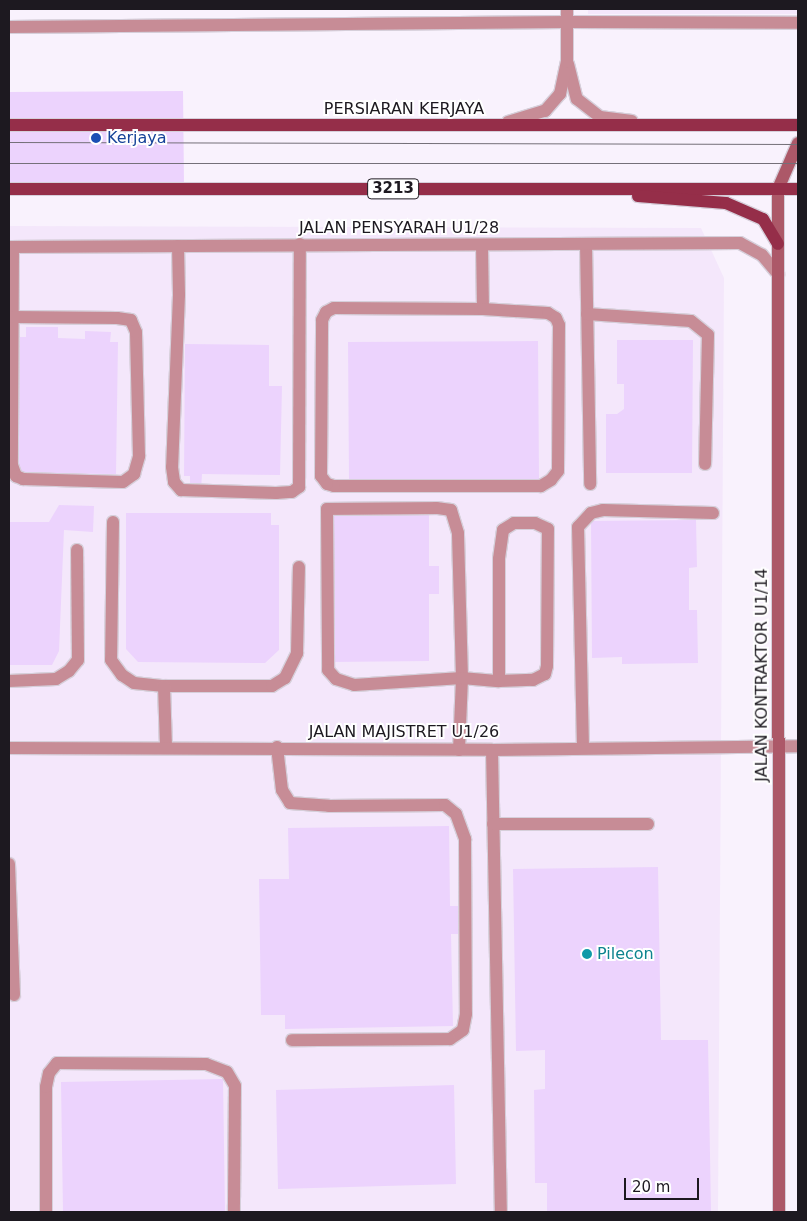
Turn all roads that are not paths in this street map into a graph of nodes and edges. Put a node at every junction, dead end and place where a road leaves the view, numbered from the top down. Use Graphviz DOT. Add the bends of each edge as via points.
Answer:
graph roads {
  1 [pos="567,15"];
  2 [pos="798,23"];
  3 [pos="9,27"];
  4 [pos="567,62"];
  5 [pos="9,125"];
  6 [pos="798,125"];
  7 [pos="428,126"];
  8 [pos="670,126"];
  9 [pos="798,143"];
  10 [pos="541,188"];
  11 [pos="9,189"];
  12 [pos="778,189"];
  13 [pos="798,189"];
  14 [pos="300,244"];
  15 [pos="586,244"];
  16 [pos="778,244"];
  17 [pos="482,245"];
  18 [pos="178,246"];
  19 [pos="11,247"];
  20 [pos="778,274"];
  21 [pos="483,309"];
  22 [pos="587,314"];
  23 [pos="13,317"];
  24 [pos="705,464"];
  25 [pos="590,484"];
  26 [pos="713,513"];
  27 [pos="114,522"];
  28 [pos="77,550"];
  29 [pos="299,567"];
  30 [pos="462,678"];
  31 [pos="9,681"];
  32 [pos="499,681"];
  33 [pos="164,686"];
  34 [pos="778,746"];
  35 [pos="798,746"];
  36 [pos="166,747"];
  37 [pos="277,747"];
  38 [pos="583,747"];
  39 [pos="9,748"];
  40 [pos="459,750"];
  41 [pos="492,750"];
  42 [pos="493,824"];
  43 [pos="648,824"];
  44 [pos="9,864"];
  45 [pos="14,994"];
  46 [pos="292,1040"];
  47 [pos="46,1212"];
  48 [pos="234,1212"];
  49 [pos="502,1212"];
  50 [pos="779,1212"];
  1 -- 2 [label="street"];
  1 -- 3 [label="street"];
  1 -- 4 [label="street"];
  4 -- 7 [label="street" via="560,94 545,111 513,122"];
  4 -- 8 [label="street" via="577,99 600,117"];
  5 -- 7 [label="main road, PERSIARAN KERJAYA"];
  6 -- 8 [label="main road, PERSIARAN KERJAYA"];
  7 -- 8 [label="main road, PERSIARAN KERJAYA"];
  9 -- 12 [label="street, JALAN KONTRAKTOR U1/14"];
  10 -- 11 [label="main road, 3213"];
  10 -- 12 [label="main road, 3213"];
  10 -- 16 [label="main road" via="726,203 763,219"];
  12 -- 13 [label="main road, 3213"];
  12 -- 16 [label="street, JALAN KONTRAKTOR U1/14"];
  14 -- 17 [label="street, JALAN PENSYARAH U1/28"];
  14 -- 18 [label="street, JALAN PENSYARAH U1/28"];
  14 -- 18 [label="street" via="299,487 292,492 276,493 181,490 174,482"];
  15 -- 17 [label="street, JALAN PENSYARAH U1/28"];
  15 -- 20 [label="street, JALAN PENSYARAH U1/28" via="740,243 762,255"];
  15 -- 22 [label="street"];
  16 -- 20 [label="street, JALAN KONTRAKTOR U1/14"];
  17 -- 21 [label="street"];
  18 -- 19 [label="street, JALAN PENSYARAH U1/28"];
  19 -- 23 [label="street"];
  20 -- 34 [label="street, JALAN KONTRAKTOR U1/14"];
  21 -- 21 [label="street" via="334,308 326,312 322,320 321,476 327,484 541,486 551,480 558,471 559,325 556,318 548,313"];
  22 -- 24 [label="street" via="691,321 708,334"];
  22 -- 25 [label="street"];
  23 -- 23 [label="street" via="12,465 16,476 23,480 124,482 134,474 139,456 136,332 131,320"];
  26 -- 38 [label="street" via="603,510 591,513 578,527"];
  27 -- 33 [label="street" via="111,660 122,675 134,683"];
  28 -- 31 [label="street" via="78,660 56,679"];
  29 -- 33 [label="street" via="297,652 284,678 272,686"];
  30 -- 30 [label="street" via="458,533 451,510 326,509 328,670 336,679 354,685"];
  30 -- 32 [label="street"];
  30 -- 40 [label="street"];
  32 -- 32 [label="street" via="533,680 545,674 547,666 548,529 535,523 514,523 503,530 499,559"];
  33 -- 36 [label="street"];
  34 -- 35 [label="street, JALAN MAJISTRET U1/26"];
  34 -- 38 [label="street, JALAN MAJISTRET U1/26"];
  34 -- 50 [label="street, JALAN KONTRAKTOR U1/14"];
  36 -- 37 [label="street, JALAN MAJISTRET U1/26"];
  36 -- 39 [label="street, JALAN MAJISTRET U1/26"];
  37 -- 40 [label="street, JALAN MAJISTRET U1/26"];
  37 -- 46 [label="street" via="282,790 290,803 445,805 456,814 465,839 466,1014 463,1030 450,1039"];
  38 -- 41 [label="street, JALAN MAJISTRET U1/26"];
  40 -- 41 [label="street, JALAN MAJISTRET U1/26"];
  41 -- 42 [label="street"];
  42 -- 43 [label="street"];
  42 -- 49 [label="street"];
  44 -- 45 [label="street"];
  47 -- 48 [label="street" via="46,1087 49,1073 57,1063 206,1064 227,1072 235,1086"];
}
